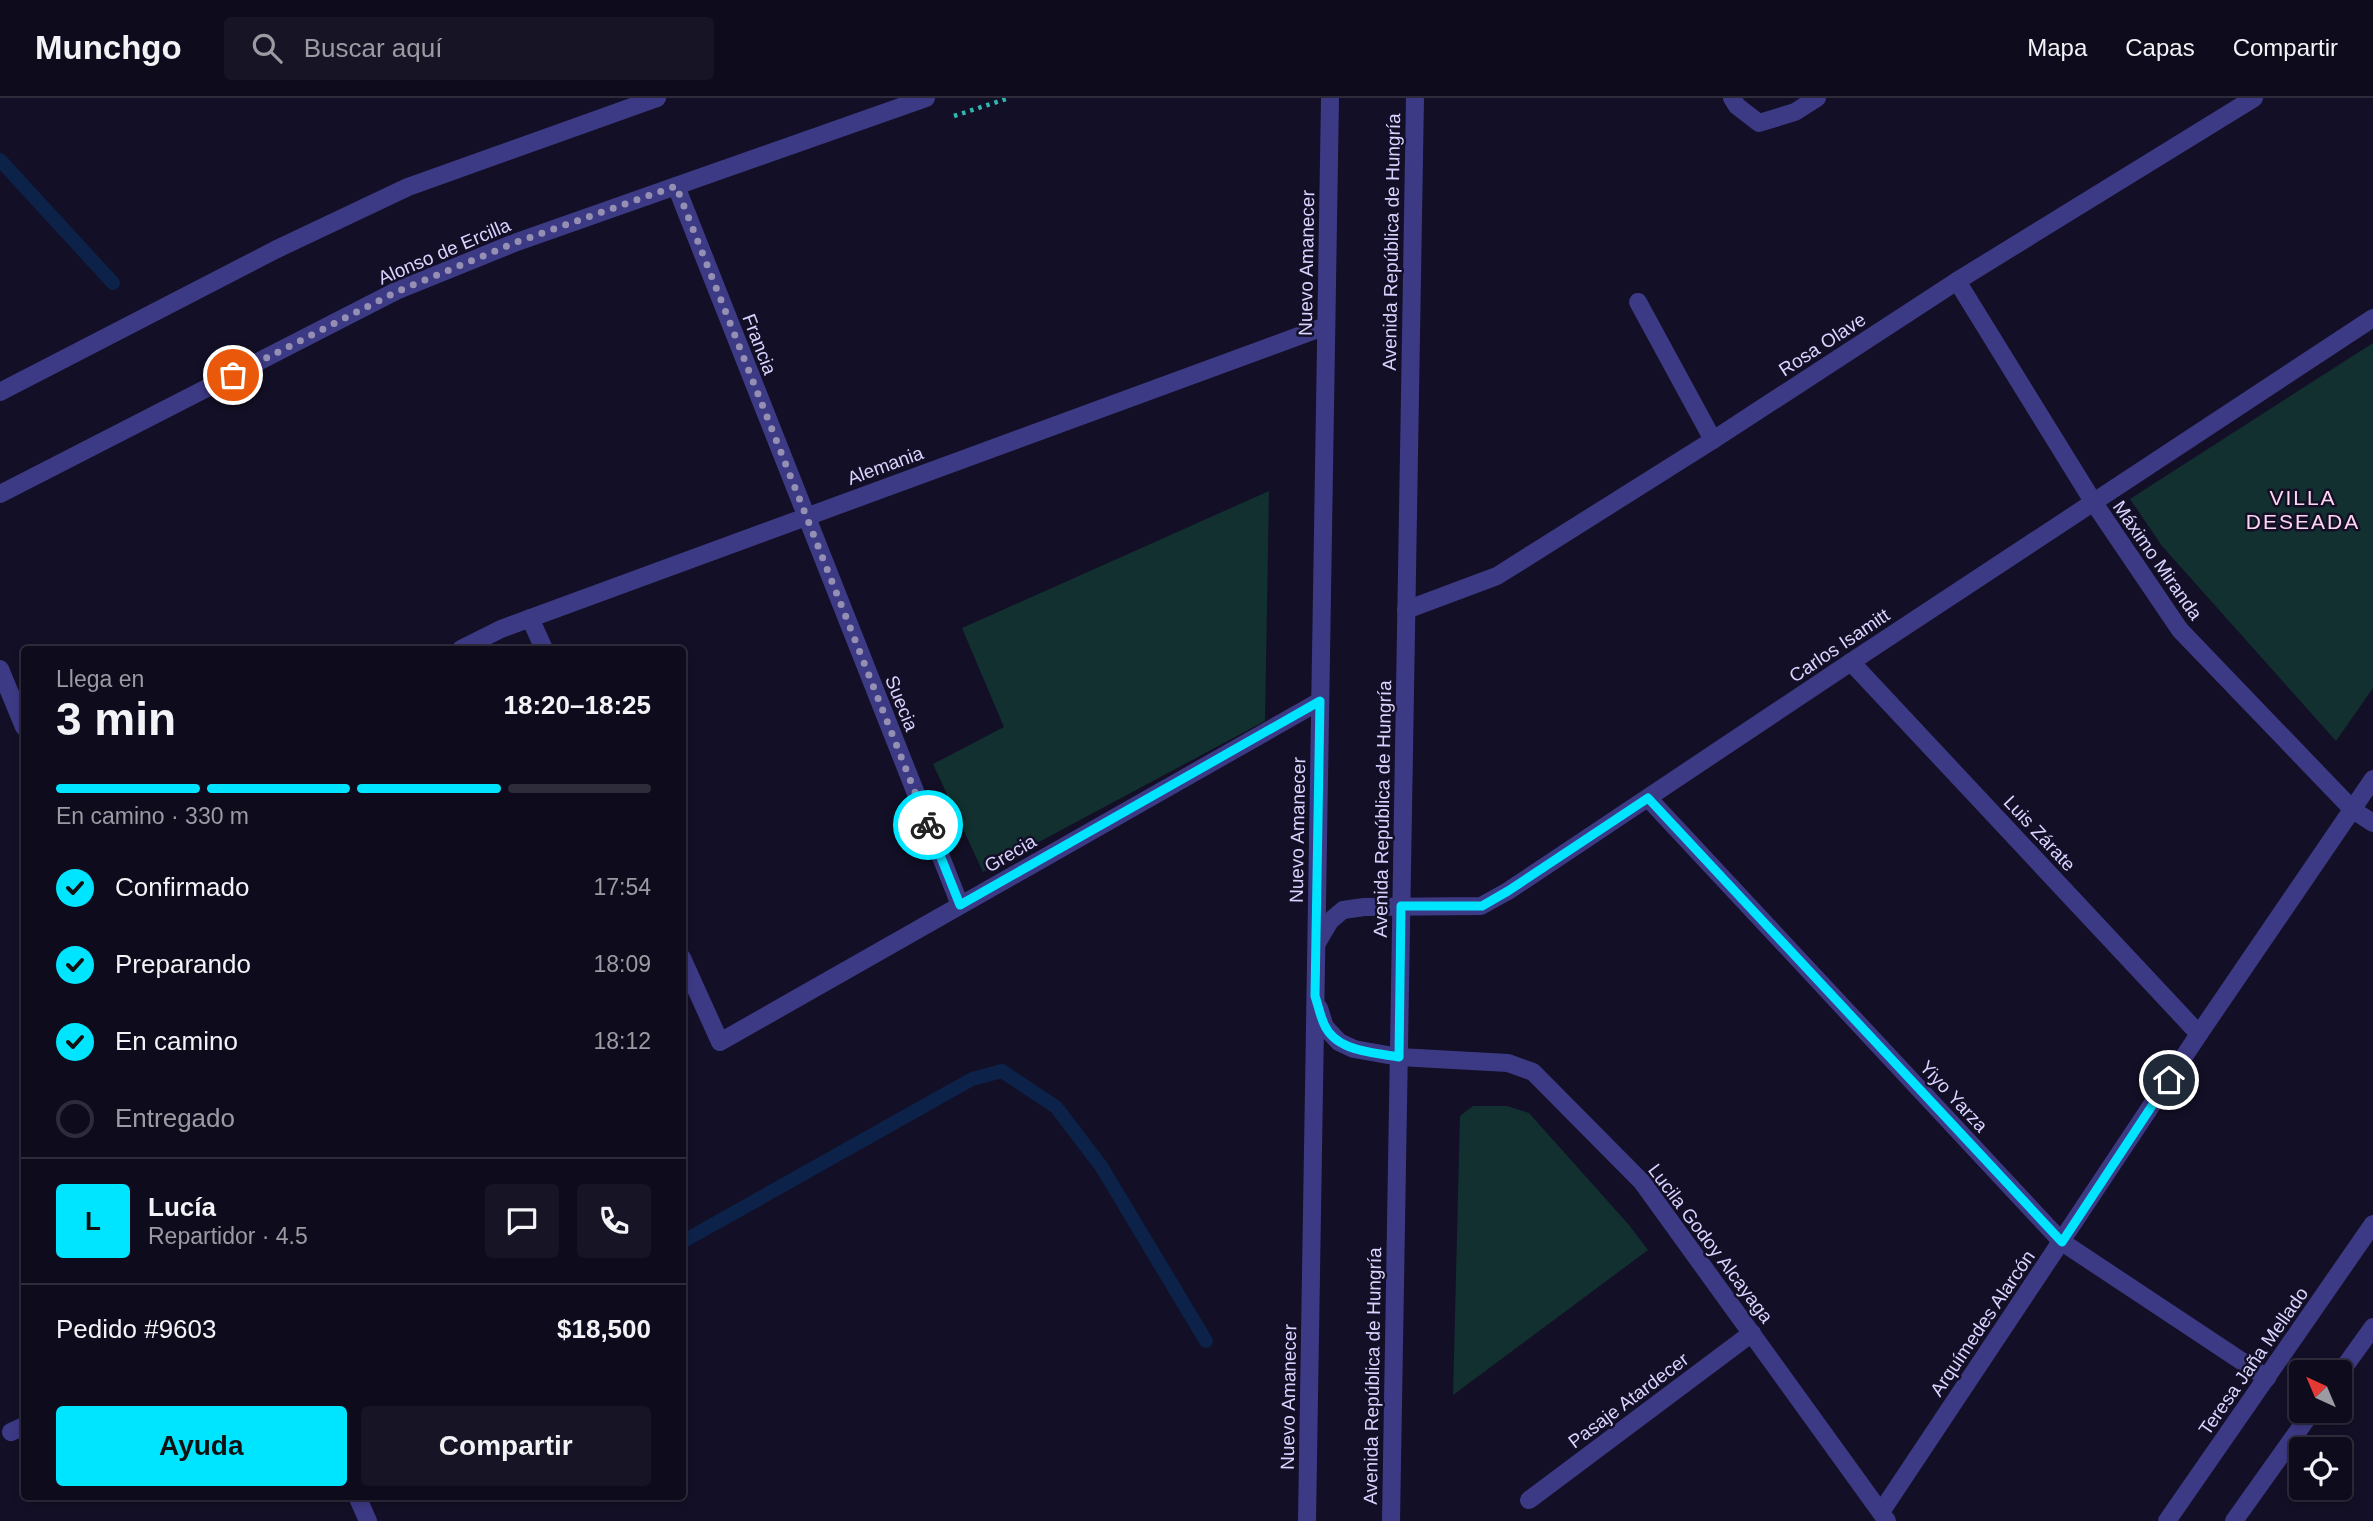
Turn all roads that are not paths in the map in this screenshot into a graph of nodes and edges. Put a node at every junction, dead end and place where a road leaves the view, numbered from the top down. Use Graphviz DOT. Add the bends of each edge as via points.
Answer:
graph roads {
  1 [pos="657,98"];
  2 [pos="926,98"];
  3 [pos="1330,98"];
  4 [pos="1415,98"];
  5 [pos="1732,98"];
  6 [pos="1817,98"];
  7 [pos="2254,98"];
  8 [pos="676,186"];
  9 [pos="1957,281"];
  10 [pos="1638,302"];
  11 [pos="2373,318"];
  12 [pos="1326,326"];
  13 [pos="0,392"];
  14 [pos="1713,440"];
  15 [pos="0,495"];
  16 [pos="2094,503"];
  17 [pos="806,516"];
  18 [pos="1406,610"];
  19 [pos="530,618"];
  20 [pos="467,646"];
  21 [pos="543,646"];
  22 [pos="1851,662"];
  23 [pos="0,669"];
  24 [pos="1320,701"];
  25 [pos="21,720"];
  26 [pos="2373,779"];
  27 [pos="1648,798"];
  28 [pos="2353,810"];
  29 [pos="2373,823"];
  30 [pos="960,905"];
  31 [pos="1401,906"];
  32 [pos="1316,945"];
  33 [pos="686,967"];
  34 [pos="1315,996"];
  35 [pos="2199,1034"];
  36 [pos="1399,1057"];
  37 [pos="2373,1224"];
  38 [pos="2062,1242"];
  39 [pos="2373,1326"];
  40 [pos="1752,1333"];
  41 [pos="2349,1360"];
  42 [pos="2267,1378"];
  43 [pos="2304,1423"];
  44 [pos="359,1500"];
  45 [pos="1530,1500"];
  46 [pos="1884,1516"];
  47 [pos="368,1521"];
  48 [pos="1307,1521"];
  49 [pos="1391,1521"];
  50 [pos="2167,1521"];
  51 [pos="2234,1521"];
  1 -- 13 [label="street" via="408,187"];
  2 -- 8 [label="street, Alonso de Ercilla"];
  3 -- 12 [label="street, Nuevo Amanecer"];
  4 -- 18 [label="street, Avenida República de Hungría"];
  5 -- 6 [label="street" via="1759,123 1795,112"];
  7 -- 9 [label="street, Rosa Olave"];
  8 -- 15 [label="street, Alonso de Ercilla" via="517,242 396,292"];
  8 -- 17 [label="street, Francia"];
  9 -- 14 [label="street, Rosa Olave"];
  9 -- 16 [label="street, Máximo Miranda"];
  10 -- 14 [label="street"];
  11 -- 16 [label="street, Carlos Isamitt"];
  12 -- 17 [label="street, Alemania"];
  12 -- 24 [label="street, Nuevo Amanecer"];
  14 -- 18 [label="street, Rosa Olave" via="1497,576"];
  16 -- 22 [label="street, Carlos Isamitt"];
  16 -- 28 [label="street, Máximo Miranda" via="2180,630"];
  17 -- 19 [label="street, Alemania"];
  17 -- 30 [label="street, Suecia"];
  18 -- 31 [label="street, Avenida República de Hungría"];
  19 -- 20 [label="street, Alemania"];
  19 -- 21 [label="street"];
  22 -- 27 [label="street, Carlos Isamitt"];
  22 -- 35 [label="street, Luis Zárate"];
  23 -- 25 [label="street"];
  24 -- 30 [label="street, Grecia"];
  24 -- 32 [label="street, Nuevo Amanecer"];
  26 -- 28 [label="street, Arquímedes Alarcón"];
  27 -- 31 [label="street, Carlos Isamitt" via="1482,906"];
  27 -- 38 [label="street, Yiyo Yarza"];
  28 -- 29 [label="street, Máximo Miranda"];
  28 -- 35 [label="street, Arquímedes Alarcón"];
  30 -- 33 [label="street, Grecia" via="720,1042"];
  31 -- 32 [label="street, Carlos Isamitt" via="1343,910 1329,921"];
  31 -- 36 [label="street, Avenida República de Hungría"];
  32 -- 34 [label="street, Nuevo Amanecer"];
  34 -- 36 [label="street, Lucila Godoy Alcayaga" via="1325,1027 1339,1042"];
  34 -- 48 [label="street, Nuevo Amanecer"];
  35 -- 38 [label="street, Arquímedes Alarcón"];
  36 -- 40 [label="street, Lucila Godoy Alcayaga" via="1508,1063 1533,1072 1643,1182"];
  36 -- 49 [label="street, Avenida República de Hungría"];
  37 -- 42 [label="street, Teresa Jaña Mellado"];
  38 -- 42 [label="street, Yiyo Yarza"];
  38 -- 46 [label="street, Arquímedes Alarcón"];
  39 -- 41 [label="street"];
  40 -- 45 [label="street, Pasaje Atardecer"];
  40 -- 46 [label="street, Lucila Godoy Alcayaga"];
  42 -- 50 [label="street, Teresa Jaña Mellado"];
  43 -- 51 [label="street"];
  44 -- 47 [label="street"];
}
